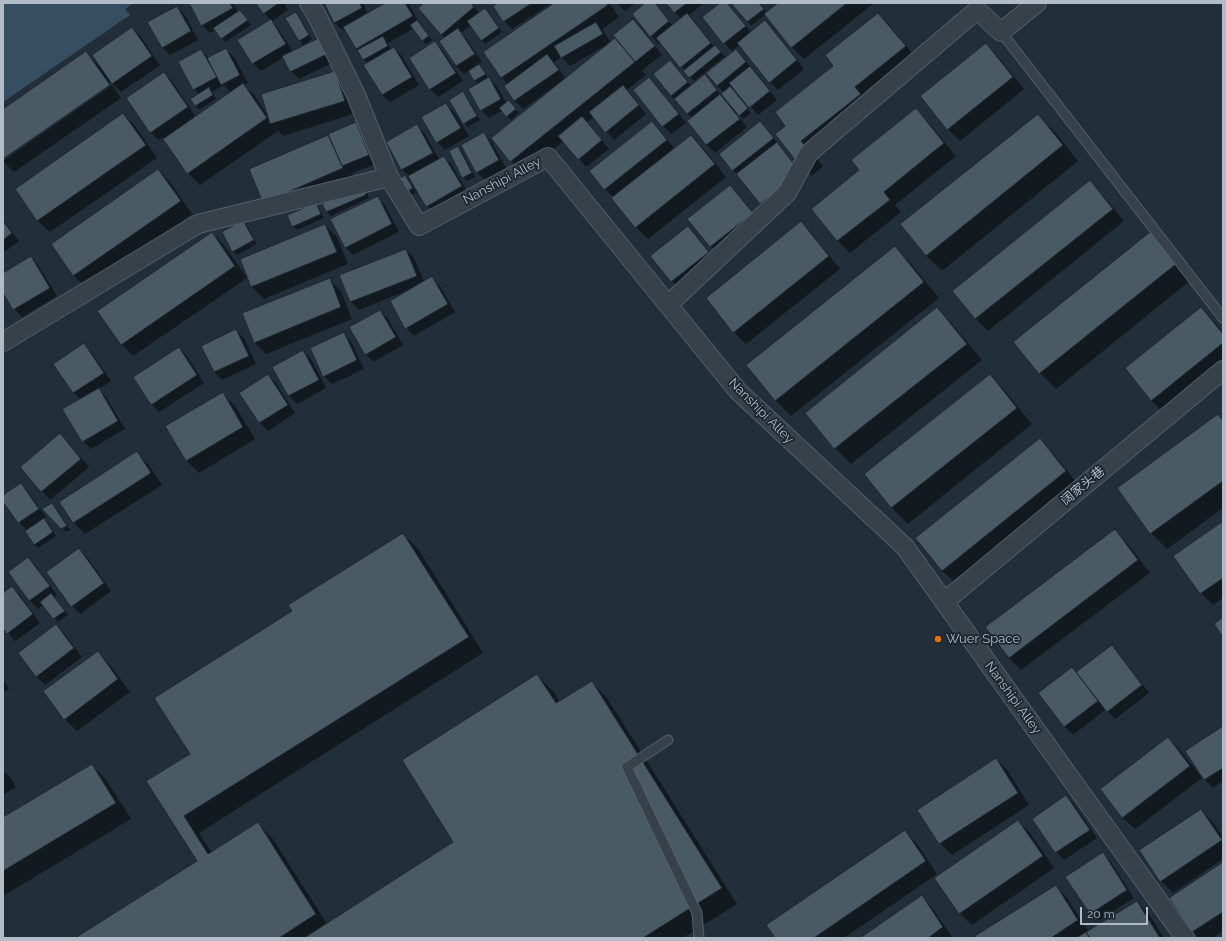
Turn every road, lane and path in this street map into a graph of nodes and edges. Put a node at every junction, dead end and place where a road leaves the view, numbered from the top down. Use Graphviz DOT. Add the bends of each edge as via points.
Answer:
graph roads {
  1 [pos="308,3"];
  2 [pos="1037,3"];
  3 [pos="1001,32"];
  4 [pos="389,177"];
  5 [pos="668,305"];
  6 [pos="1223,318"];
  7 [pos="3,342"];
  8 [pos="1223,370"];
  9 [pos="944,602"];
  10 [pos="668,740"];
  11 [pos="699,938"];
  12 [pos="1185,938"];
  1 -- 4 [label="street, Nanshipi Alley" via="316,14 356,95"];
  2 -- 3 [label="street"];
  3 -- 5 [label="street" via="977,10 809,153 787,193"];
  3 -- 6 [label="lane"];
  4 -- 5 [label="street, Nanshipi Alley" via="419,226 548,157"];
  4 -- 7 [label="street" via="198,224"];
  5 -- 9 [label="street, Nanshipi Alley" via="738,391 905,547"];
  8 -- 9 [label="street, 阔家头巷"];
  9 -- 12 [label="street, Nanshipi Alley"];
  10 -- 11 [label="lane" via="627,767 697,913"];
}
